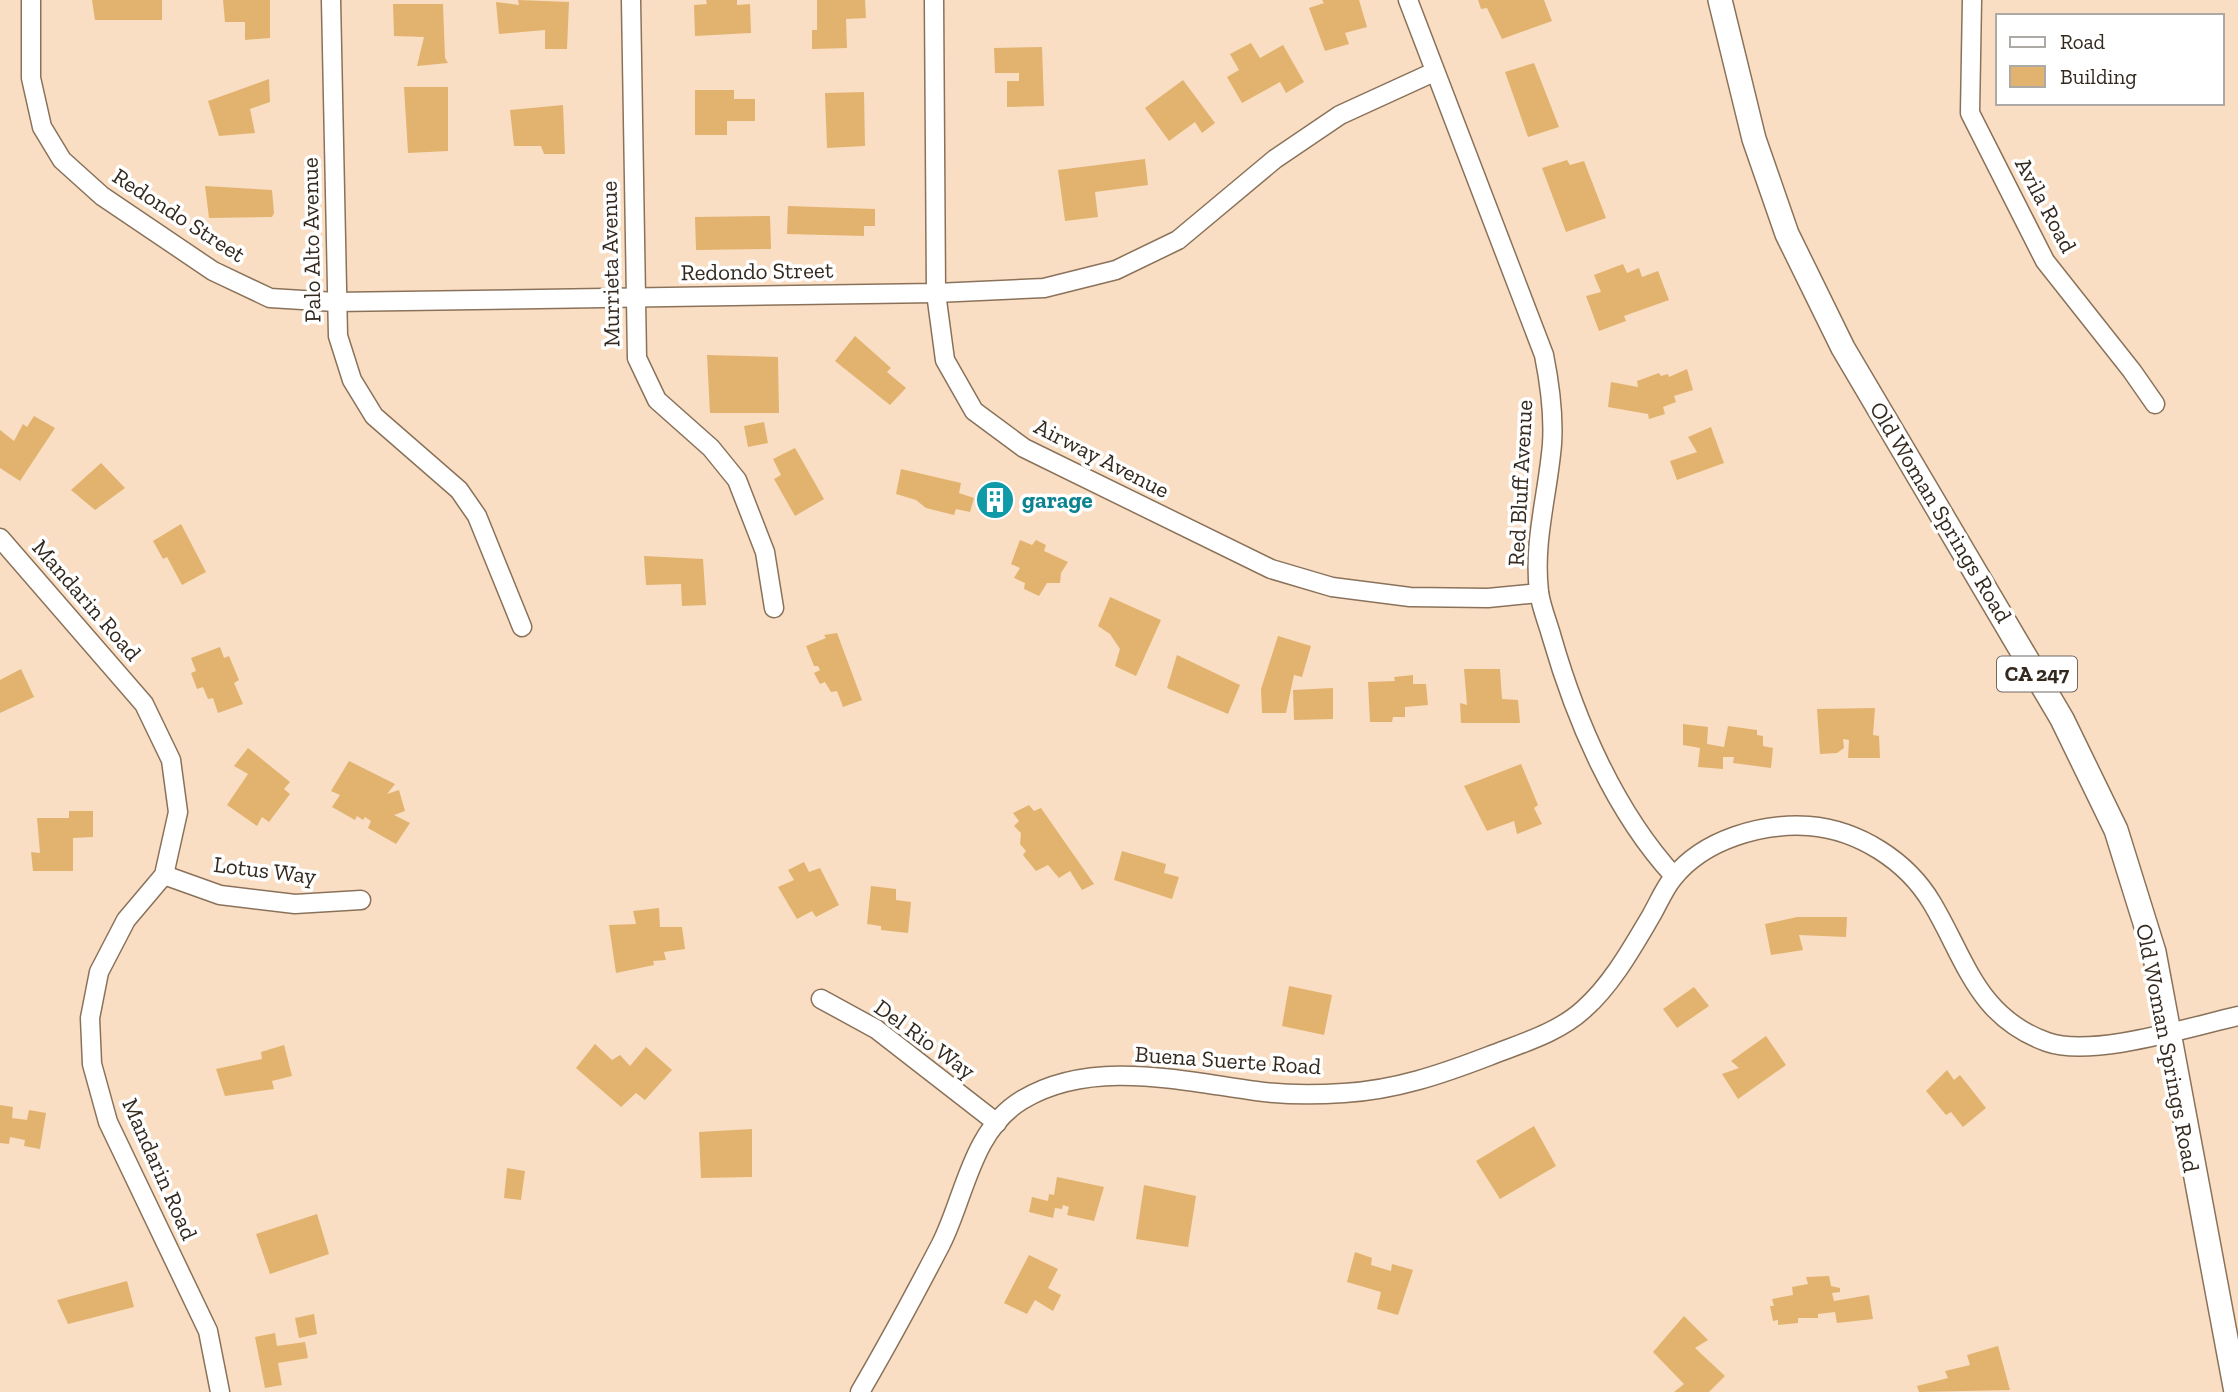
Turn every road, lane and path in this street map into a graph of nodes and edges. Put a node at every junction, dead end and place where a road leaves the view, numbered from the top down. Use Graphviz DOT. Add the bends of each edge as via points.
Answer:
graph roads {
  1 [pos="31,0"];
  2 [pos="331,0"];
  3 [pos="631,0"];
  4 [pos="934,0"];
  5 [pos="1408,0"];
  6 [pos="1720,0"];
  7 [pos="1972,0"];
  8 [pos="1434,72"];
  9 [pos="936,293"];
  10 [pos="634,297"];
  11 [pos="335,302"];
  12 [pos="2155,404"];
  13 [pos="0,538"];
  14 [pos="1539,593"];
  15 [pos="774,608"];
  16 [pos="522,627"];
  17 [pos="164,874"];
  18 [pos="1674,876"];
  19 [pos="361,901"];
  20 [pos="821,999"];
  21 [pos="2238,1016"];
  22 [pos="2168,1033"];
  23 [pos="997,1123"];
  24 [pos="220,1392"];
  25 [pos="860,1392"];
  26 [pos="2236,1392"];
  1 -- 11 [label="street, Redondo Street" via="31,78 42,127 62,160 102,196 213,271 270,298"];
  2 -- 11 [label="street, Palo Alto Avenue"];
  3 -- 10 [label="street, Murrieta Avenue"];
  4 -- 9 [label="street, Airway Avenue"];
  5 -- 8 [label="street, Red Bluff Avenue"];
  6 -- 22 [label="main road, Old Woman Springs Road / CA 247" via="1754,139 1787,234 1843,348 2062,719 2116,830 2154,952"];
  7 -- 12 [label="street, Avila Road" via="1970,113 2045,261"];
  8 -- 9 [label="street, Redondo Street" via="1340,115 1275,159 1178,240 1116,270 1044,288"];
  8 -- 14 [label="street, Red Bluff Avenue" via="1544,355 1553,405 1552,446 1539,520"];
  9 -- 10 [label="street, Redondo Street"];
  9 -- 14 [label="street, Airway Avenue" via="945,360 974,411 1024,448 1271,569 1332,587 1410,597"];
  10 -- 11 [label="street, Redondo Street"];
  10 -- 15 [label="street, Murrieta Avenue" via="637,358 657,400 711,448 737,480 765,552"];
  11 -- 16 [label="street, Palo Alto Avenue" via="338,336 352,380 374,416 459,491 477,516"];
  13 -- 17 [label="street, Mandarin Road" via="144,704 171,760 178,812"];
  14 -- 18 [label="street, Red Bluff Avenue" via="1561,669 1605,773 1647,847"];
  17 -- 19 [label="street, Lotus Way" via="220,895 295,904"];
  17 -- 24 [label="street, Mandarin Road" via="126,920 99,972 90,1018 92,1064 108,1122 208,1331"];
  18 -- 22 [label="street, Buena Suerte Road" via="1709,849 1747,831 1810,826 1857,837 1893,858 1930,900 1972,983 2000,1017 2049,1043 2098,1046"];
  18 -- 23 [label="street, Buena Suerte Road" via="1611,978 1583,1010 1548,1033 1420,1082 1331,1093 1261,1092 1174,1078 1104,1076 1060,1084 1020,1101"];
  20 -- 23 [label="street, Del Rio Way" via="876,1029"];
  21 -- 22 [label="street, Buena Suerte Road"];
  22 -- 26 [label="main road, Old Woman Springs Road / CA 247"];
  23 -- 25 [label="street, Buena Suerte Road" via="977,1152 944,1239"];
}
